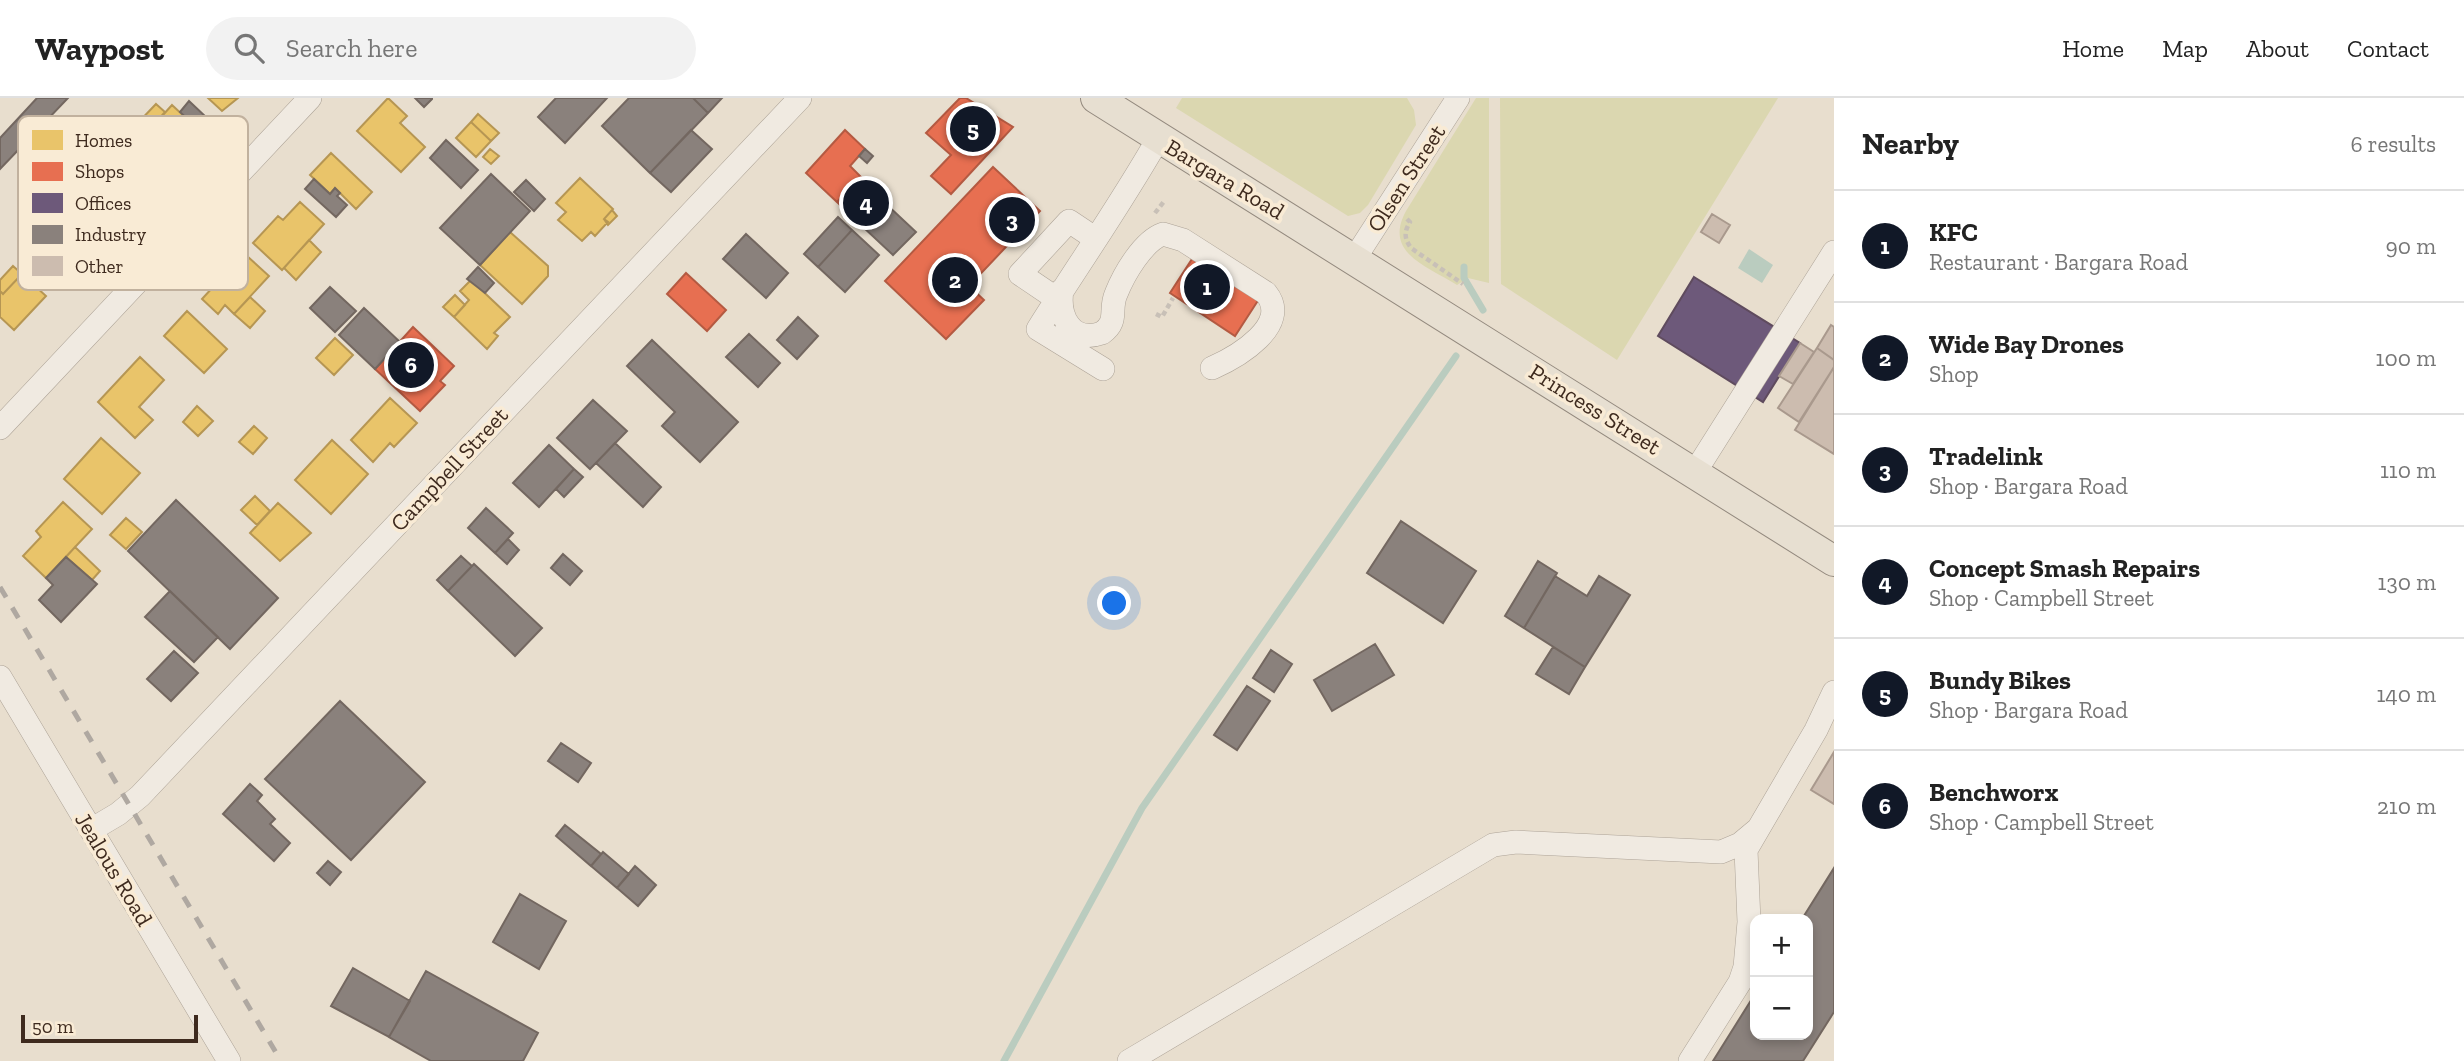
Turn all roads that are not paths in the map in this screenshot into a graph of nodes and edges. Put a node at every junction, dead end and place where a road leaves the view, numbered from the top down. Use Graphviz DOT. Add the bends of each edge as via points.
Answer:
graph roads {
  1 [pos="310,98"];
  2 [pos="800,98"];
  3 [pos="1096,98"];
  4 [pos="1448,101"];
  5 [pos="1158,139"];
  6 [pos="248,164"];
  7 [pos="1096,239"];
  8 [pos="1834,252"];
  9 [pos="1355,258"];
  10 [pos="130,290"];
  11 [pos="1060,295"];
  12 [pos="1212,368"];
  13 [pos="1103,369"];
  14 [pos="0,428"];
  15 [pos="1695,472"];
  16 [pos="1834,561"];
  17 [pos="0,677"];
  18 [pos="1834,692"];
  19 [pos="1758,829"];
  20 [pos="91,830"];
  21 [pos="229,1061"];
  22 [pos="1129,1061"];
  23 [pos="1690,1061"];
  1 -- 6 [label="street"];
  2 -- 20 [label="street, Campbell Street" via="140,796"];
  3 -- 5 [label="main road, Bargara Road"];
  4 -- 9 [label="street, Olsen Street"];
  5 -- 7 [label="street" via="1114,217"];
  5 -- 9 [label="main road, Bargara Road"];
  7 -- 11 [label="street"];
  7 -- 11 [label="street" via="1069,221 1020,274"];
  8 -- 15 [label="street"];
  9 -- 15 [label="main road, Princess Street"];
  10 -- 14 [label="street"];
  11 -- 12 [label="street" via="1061,314 1071,329 1087,335 1102,333 1115,317 1116,292 1150,240 1163,234 1182,240 1266,293 1274,307 1266,330"];
  11 -- 13 [label="street" via="1038,329"];
  15 -- 16 [label="main road, Princess Street"];
  17 -- 20 [label="street, Jealous Road"];
  18 -- 19 [label="street"];
  19 -- 22 [label="street" via="1731,849 1710,853 1516,842 1493,845"];
  19 -- 23 [label="street" via="1745,860 1749,922 1745,967"];
  20 -- 21 [label="street, Jealous Road"];
}
